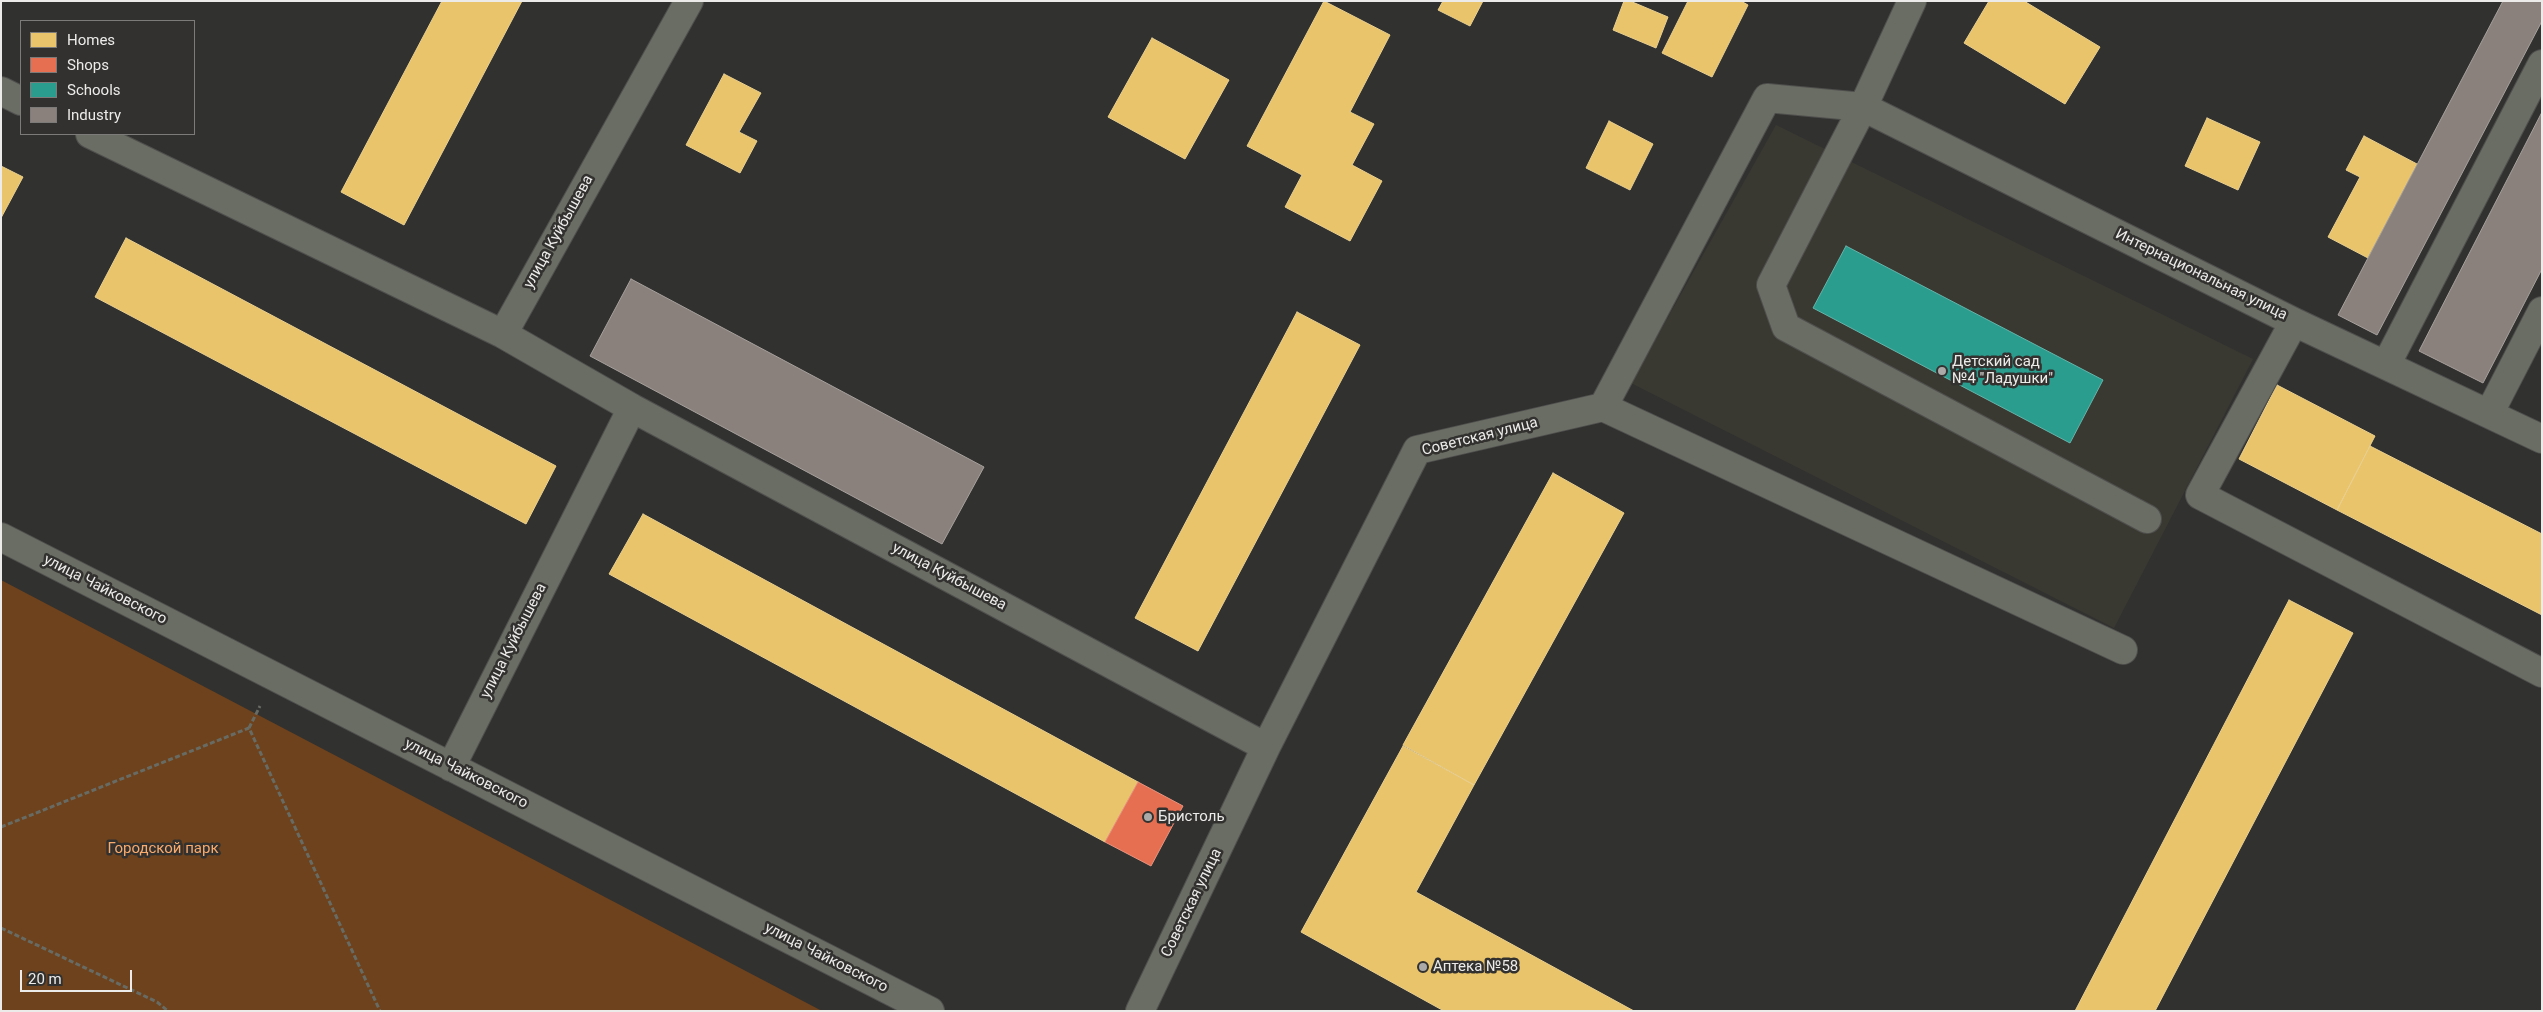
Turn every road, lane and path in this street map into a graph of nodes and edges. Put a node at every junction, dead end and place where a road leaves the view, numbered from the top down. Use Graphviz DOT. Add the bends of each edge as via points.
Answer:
graph roads {
  1 [pos="689,1"];
  2 [pos="1912,1"];
  3 [pos="2542,64"];
  4 [pos="1,91"];
  5 [pos="20,100"];
  6 [pos="1863,107"];
  7 [pos="92,135"];
  8 [pos="2542,311"];
  9 [pos="2294,322"];
  10 [pos="503,334"];
  11 [pos="2386,365"];
  12 [pos="1603,407"];
  13 [pos="632,408"];
  14 [pos="2489,414"];
  15 [pos="2542,439"];
  16 [pos="2147,519"];
  17 [pos="1,537"];
  18 [pos="2122,650"];
  19 [pos="2542,673"];
  20 [pos="1266,747"];
  21 [pos="451,766"];
  22 [pos="1,827"];
  23 [pos="1,928"];
  24 [pos="168,1011"];
  25 [pos="380,1011"];
  26 [pos="930,1011"];
  27 [pos="1140,1011"];
  1 -- 10 [label="street, улица Куйбышева"];
  2 -- 6 [label="street"];
  3 -- 11 [label="street"];
  4 -- 5 [label="street"];
  6 -- 9 [label="street, Интернациональная улица"];
  6 -- 12 [label="street" via="1767,98"];
  6 -- 16 [label="street" via="1771,285 1786,327"];
  7 -- 10 [label="street"];
  8 -- 14 [label="street"];
  9 -- 11 [label="street, Интернациональная улица"];
  9 -- 19 [label="street" via="2200,495"];
  10 -- 13 [label="street, улица Куйбышева"];
  11 -- 14 [label="street, Интернациональная улица"];
  12 -- 18 [label="street"];
  12 -- 20 [label="street, Советская улица" via="1418,450"];
  13 -- 20 [label="street, улица Куйбышева"];
  13 -- 21 [label="street, улица Куйбышева"];
  14 -- 15 [label="street, Интернациональная улица"];
  17 -- 21 [label="street, улица Чайковского"];
  20 -- 27 [label="street, Советская улица"];
  21 -- 26 [label="street, улица Чайковского"];
  22 -- 25 [label="path" via="249,728"];
  23 -- 24 [label="path" via="157,1002"];
}
